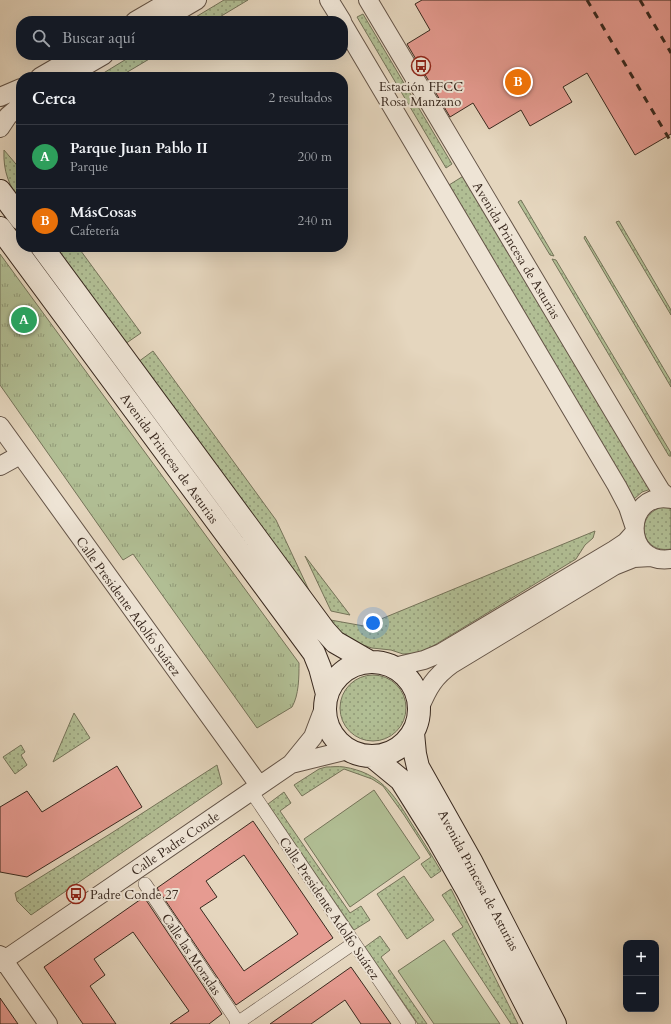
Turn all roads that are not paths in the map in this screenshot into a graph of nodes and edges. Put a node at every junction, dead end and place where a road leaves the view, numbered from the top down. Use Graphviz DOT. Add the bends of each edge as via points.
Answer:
graph roads {
  1 [pos="171,0"];
  2 [pos="197,0"];
  3 [pos="329,0"];
  4 [pos="368,0"];
  5 [pos="144,16"];
  6 [pos="170,16"];
  7 [pos="338,16"];
  8 [pos="348,32"];
  9 [pos="69,60"];
  10 [pos="95,60"];
  11 [pos="49,72"];
  12 [pos="75,72"];
  13 [pos="16,90"];
  14 [pos="0,97"];
  15 [pos="16,109"];
  16 [pos="0,128"];
  17 [pos="3,193"];
  18 [pos="16,212"];
  19 [pos="0,228"];
  20 [pos="16,250"];
  21 [pos="18,252"];
  22 [pos="46,252"];
  23 [pos="0,426"];
  24 [pos="20,455"];
  25 [pos="0,466"];
  26 [pos="670,498"];
  27 [pos="634,529"];
  28 [pos="651,557"];
  29 [pos="671,559"];
  30 [pos="368,661"];
  31 [pos="394,667"];
  32 [pos="325,701"];
  33 [pos="420,707"];
  34 [pos="413,733"];
  35 [pos="348,750"];
  36 [pos="374,757"];
  37 [pos="291,764"];
  38 [pos="255,788"];
  39 [pos="145,884"];
  40 [pos="354,944"];
  41 [pos="1,959"];
  42 [pos="238,1023"];
  43 [pos="48,1024"];
  44 [pos="409,1024"];
  45 [pos="536,1024"];
  46 [pos="555,1024"];
  1 -- 5 [label="street"];
  2 -- 6 [label="street"];
  3 -- 7 [label="street"];
  4 -- 26 [label="street, Avenida Princesa de Asturias" via="647,468 661,491"];
  8 -- 27 [label="street" via="617,486 628,507"];
  9 -- 11 [label="street"];
  10 -- 12 [label="street"];
  13 -- 14 [label="street"];
  15 -- 16 [label="street"];
  17 -- 18 [label="main road"];
  19 -- 20 [label="main road, Avenida Princesa de Asturias"];
  21 -- 32 [label="main road, Avenida Princesa de Asturias" via="314,654 320,668"];
  22 -- 30 [label="main road, Avenida Princesa de Asturias" via="325,631 335,642"];
  23 -- 24 [label="street, Calle Presidente Adolfo Suárez"];
  24 -- 25 [label="street"];
  24 -- 38 [label="street, Calle Presidente Adolfo Suárez"];
  26 -- 27 [label="street" via="659,498 642,507"];
  27 -- 28 [label="street" via="637,542"];
  27 -- 31 [label="street" via="626,542 614,550 441,653"];
  28 -- 29 [label="street" via="660,560"];
  28 -- 33 [label="street" via="634,558 614,566 452,664 442,671 429,687"];
  30 -- 31 [label="main road"];
  30 -- 32 [label="main road" via="354,664 342,671 333,682"];
  31 -- 33 [label="main road" via="407,677 413,686"];
  32 -- 35 [label="main road" via="327,725 335,739"];
  32 -- 37 [label="street, Calle Padre Conde" via="313,738"];
  33 -- 34 [label="main road"];
  34 -- 36 [label="main road" via="396,750"];
  34 -- 46 [label="main road, Avenida Princesa de Asturias" via="418,767 472,863"];
  35 -- 36 [label="main road"];
  35 -- 37 [label="street, Calle Padre Conde"];
  36 -- 45 [label="main road, Avenida Princesa de Asturias" via="401,780 438,839"];
  37 -- 38 [label="street, Calle Padre Conde"];
  38 -- 40 [label="street, Calle Presidente Adolfo Suárez"];
  38 -- 41 [label="street, Calle Padre Conde"];
  39 -- 42 [label="street, Calle las Moradas"];
  40 -- 42 [label="street"];
  40 -- 44 [label="street, Calle Presidente Adolfo Suárez"];
  41 -- 43 [label="street"];
}
